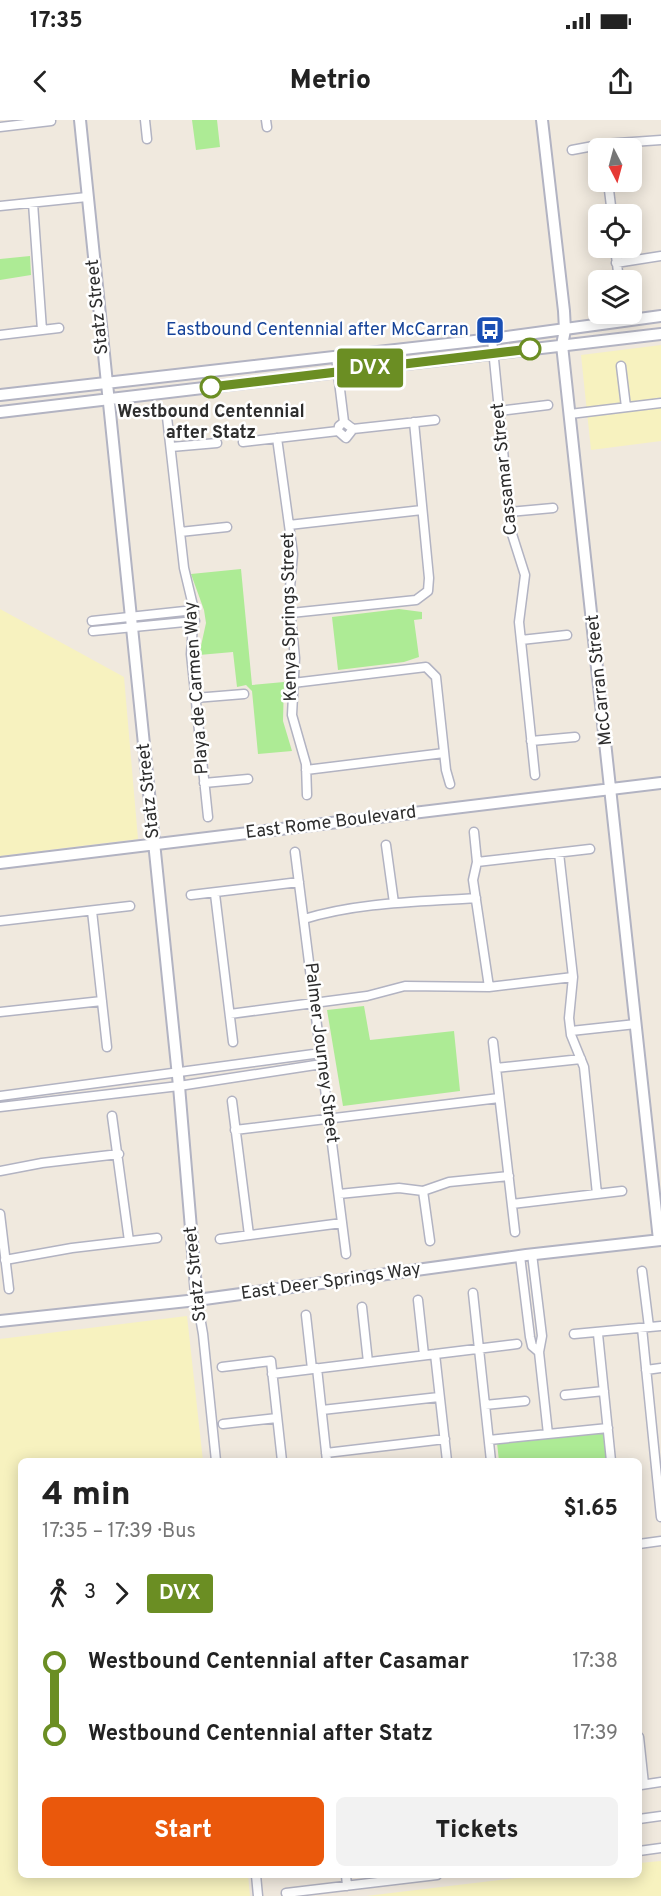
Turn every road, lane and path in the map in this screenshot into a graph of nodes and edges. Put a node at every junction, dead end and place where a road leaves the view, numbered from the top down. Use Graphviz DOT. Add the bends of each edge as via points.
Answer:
graph roads {
  1 [pos="80,120"];
  2 [pos="145,120"];
  3 [pos="542,120"];
  4 [pos="51,121"];
  5 [pos="18,122"];
  6 [pos="0,127"];
  7 [pos="147,139"];
  8 [pos="661,140"];
  9 [pos="642,142"];
  10 [pos="588,148"];
  11 [pos="572,150"];
  12 [pos="87,197"];
  13 [pos="33,203"];
  14 [pos="0,206"];
  15 [pos="661,256"];
  16 [pos="616,258"];
  17 [pos="616,263"];
  18 [pos="617,270"];
  19 [pos="661,316"];
  20 [pos="59,328"];
  21 [pos="42,330"];
  22 [pos="565,330"];
  23 [pos="661,333"];
  24 [pos="0,335"];
  25 [pos="492,339"];
  26 [pos="562,345"];
  27 [pos="493,353"];
  28 [pos="336,357"];
  29 [pos="621,366"];
  30 [pos="338,372"];
  31 [pos="106,383"];
  32 [pos="0,395"];
  33 [pos="107,399"];
  34 [pos="661,403"];
  35 [pos="548,405"];
  36 [pos="626,407"];
  37 [pos="499,411"];
  38 [pos="0,412"];
  39 [pos="570,414"];
  40 [pos="167,417"];
  41 [pos="435,420"];
  42 [pos="344,422"];
  43 [pos="414,422"];
  44 [pos="353,429"];
  45 [pos="338,431"];
  46 [pos="277,438"];
  47 [pos="243,442"];
  48 [pos="217,443"];
  49 [pos="171,447"];
  50 [pos="553,508"];
  51 [pos="422,510"];
  52 [pos="509,512"];
  53 [pos="289,525"];
  54 [pos="227,527"];
  55 [pos="180,532"];
  56 [pos="194,610"];
  57 [pos="291,613"];
  58 [pos="92,621"];
  59 [pos="195,621"];
  60 [pos="132,622"];
  61 [pos="93,631"];
  62 [pos="567,635"];
  63 [pos="521,640"];
  64 [pos="293,683"];
  65 [pos="244,694"];
  66 [pos="195,698"];
  67 [pos="576,737"];
  68 [pos="531,741"];
  69 [pos="444,753"];
  70 [pos="306,770"];
  71 [pos="535,775"];
  72 [pos="248,779"];
  73 [pos="204,783"];
  74 [pos="661,783"];
  75 [pos="450,784"];
  76 [pos="612,789"];
  77 [pos="307,795"];
  78 [pos="208,817"];
  79 [pos="474,832"];
  80 [pos="154,844"];
  81 [pos="386,845"];
  82 [pos="590,849"];
  83 [pos="295,852"];
  84 [pos="559,853"];
  85 [pos="477,862"];
  86 [pos="0,863"];
  87 [pos="299,882"];
  88 [pos="215,894"];
  89 [pos="191,896"];
  90 [pos="476,898"];
  91 [pos="394,903"];
  92 [pos="130,906"];
  93 [pos="92,911"];
  94 [pos="304,919"];
  95 [pos="0,921"];
  96 [pos="573,977"];
  97 [pos="489,987"];
  98 [pos="102,1001"];
  99 [pos="314,1003"];
  100 [pos="0,1012"];
  101 [pos="230,1014"];
  102 [pos="636,1024"];
  103 [pos="571,1031"];
  104 [pos="233,1042"];
  105 [pos="493,1042"];
  106 [pos="107,1047"];
  107 [pos="321,1053"];
  108 [pos="581,1059"];
  109 [pos="322,1064"];
  110 [pos="496,1068"];
  111 [pos="178,1073"];
  112 [pos="179,1086"];
  113 [pos="0,1095"];
  114 [pos="499,1098"];
  115 [pos="232,1101"];
  116 [pos="0,1107"];
  117 [pos="112,1116"];
  118 [pos="329,1119"];
  119 [pos="235,1130"];
  120 [pos="119,1154"];
  121 [pos="0,1171"];
  122 [pos="508,1176"];
  123 [pos="423,1191"];
  124 [pos="622,1191"];
  125 [pos="339,1194"];
  126 [pos="597,1194"];
  127 [pos="512,1204"];
  128 [pos="0,1214"];
  129 [pos="342,1223"];
  130 [pos="515,1232"];
  131 [pos="249,1235"];
  132 [pos="157,1238"];
  133 [pos="220,1239"];
  134 [pos="660,1240"];
  135 [pos="129,1241"];
  136 [pos="430,1241"];
  137 [pos="346,1254"];
  138 [pos="532,1254"];
  139 [pos="520,1256"];
  140 [pos="5,1260"];
  141 [pos="642,1271"];
  142 [pos="9,1289"];
  143 [pos="473,1293"];
  144 [pos="197,1300"];
  145 [pos="418,1300"];
  146 [pos="362,1308"];
  147 [pos="306,1315"];
  148 [pos="0,1321"];
  149 [pos="661,1326"];
  150 [pos="645,1328"];
  151 [pos="574,1334"];
  152 [pos="598,1334"];
  153 [pos="517,1344"];
  154 [pos="480,1349"];
  155 [pos="539,1352"];
  156 [pos="435,1354"];
  157 [pos="424,1355"];
  158 [pos="368,1362"];
  159 [pos="222,1367"];
  160 [pos="661,1368"];
  161 [pos="315,1369"];
  162 [pos="646,1370"];
  163 [pos="272,1374"];
  164 [pos="604,1391"];
  165 [pos="565,1395"];
  166 [pos="439,1397"];
  167 [pos="525,1401"];
  168 [pos="485,1405"];
  169 [pos="322,1410"];
  170 [pos="661,1411"];
  171 [pos="650,1412"];
  172 [pos="277,1418"];
  173 [pos="223,1424"];
  174 [pos="608,1428"];
  175 [pos="548,1434"];
  176 [pos="445,1439"];
  177 [pos="489,1440"];
  178 [pos="658,1454"];
  179 [pos="327,1457"];
  180 [pos="216,1458"];
  181 [pos="282,1458"];
  182 [pos="447,1458"];
  183 [pos="491,1458"];
  184 [pos="611,1458"];
  185 [pos="660,1496"];
  186 [pos="661,1516"];
  187 [pos="661,1540"];
  188 [pos="642,1543"];
  189 [pos="661,1782"];
  190 [pos="642,1785"];
  191 [pos="661,1816"];
  192 [pos="642,1819"];
  193 [pos="661,1848"];
  194 [pos="642,1851"];
  195 [pos="256,1878"];
  196 [pos="346,1878"];
  197 [pos="412,1878"];
  198 [pos="347,1886"];
  199 [pos="286,1893"];
  200 [pos="258,1896"];
  1 -- 12 [label="street, Statz Street"];
  2 -- 7 [label="street"];
  3 -- 22 [label="street, McCarran Street"];
  4 -- 5 [label="street"];
  5 -- 6 [label="street"];
  8 -- 9 [label="street"];
  10 -- 11 [label="street"];
  12 -- 13 [label="street"];
  12 -- 31 [label="street, Statz Street"];
  13 -- 14 [label="street"];
  13 -- 21 [label="street"];
  15 -- 17 [label="street"];
  16 -- 17 [label="street"];
  17 -- 18 [label="street"];
  19 -- 22 [label="street"];
  20 -- 21 [label="street"];
  21 -- 24 [label="street"];
  22 -- 25 [label="street"];
  22 -- 26 [label="street, McCarran Street"];
  23 -- 26 [label="street"];
  25 -- 27 [label="street, Cassamar Street"];
  25 -- 28 [label="street"];
  26 -- 27 [label="street"];
  26 -- 39 [label="street, McCarran Street"];
  27 -- 30 [label="street"];
  27 -- 37 [label="street, Cassamar Street"];
  28 -- 30 [label="street"];
  28 -- 31 [label="street"];
  29 -- 36 [label="street"];
  30 -- 33 [label="street"];
  30 -- 42 [label="street"];
  31 -- 32 [label="street"];
  31 -- 33 [label="street, Statz Street"];
  33 -- 38 [label="street"];
  33 -- 60 [label="street, Statz Street"];
  34 -- 36 [label="street"];
  35 -- 37 [label="street"];
  36 -- 39 [label="street"];
  37 -- 52 [label="street, Cassamar Street"];
  39 -- 76 [label="street, McCarran Street"];
  40 -- 49 [label="street, Playa de Carmen Way"];
  41 -- 43 [label="street"];
  42 -- 44 [label="street"];
  42 -- 45 [label="street"];
  43 -- 44 [label="street"];
  43 -- 51 [label="street"];
  44 -- 45 [label="street" via="346,438"];
  45 -- 46 [label="street"];
  46 -- 47 [label="street"];
  46 -- 53 [label="street, Kenya Springs Street"];
  48 -- 49 [label="street"];
  49 -- 55 [label="street, Playa de Carmen Way"];
  50 -- 52 [label="street"];
  51 -- 53 [label="street"];
  51 -- 57 [label="street" via="428,591 416,600"];
  52 -- 63 [label="street, Cassamar Street" via="513,540 525,575 519,622"];
  53 -- 57 [label="street, Kenya Springs Street"];
  54 -- 55 [label="street"];
  55 -- 56 [label="street, Playa de Carmen Way" via="185,577"];
  56 -- 59 [label="street, Playa de Carmen Way"];
  56 -- 60 [label="street"];
  57 -- 64 [label="street, Kenya Springs Street"];
  58 -- 60 [label="street"];
  59 -- 60 [label="street"];
  59 -- 66 [label="street, Playa de Carmen Way" via="191,654"];
  60 -- 61 [label="street"];
  60 -- 80 [label="street, Statz Street"];
  62 -- 63 [label="street"];
  63 -- 68 [label="street, Cassamar Street"];
  64 -- 69 [label="street" via="420,666 431,670 436,677"];
  64 -- 70 [label="street, Kenya Springs Street" via="292,715"];
  65 -- 66 [label="street"];
  66 -- 73 [label="street, Playa de Carmen Way"];
  67 -- 68 [label="street"];
  68 -- 71 [label="street, Cassamar Street"];
  69 -- 70 [label="street"];
  69 -- 75 [label="street"];
  70 -- 77 [label="street, Kenya Springs Street"];
  72 -- 73 [label="street"];
  73 -- 78 [label="street, Playa de Carmen Way"];
  74 -- 76 [label="street, East Rome Boulevard"];
  76 -- 80 [label="street, East Rome Boulevard"];
  76 -- 102 [label="street, McCarran Street"];
  79 -- 85 [label="street"];
  80 -- 86 [label="street, East Rome Boulevard"];
  80 -- 111 [label="street, Statz Street"];
  81 -- 91 [label="street"];
  82 -- 84 [label="street"];
  83 -- 87 [label="street, Palmer Journey Street"];
  84 -- 85 [label="street"];
  84 -- 96 [label="street"];
  85 -- 90 [label="street" via="473,873"];
  87 -- 88 [label="street"];
  87 -- 94 [label="street, Palmer Journey Street"];
  88 -- 89 [label="street"];
  88 -- 101 [label="street"];
  90 -- 91 [label="street"];
  90 -- 97 [label="street"];
  91 -- 94 [label="street"];
  92 -- 93 [label="street"];
  93 -- 95 [label="street"];
  93 -- 98 [label="street"];
  94 -- 99 [label="street, Palmer Journey Street"];
  96 -- 97 [label="street"];
  96 -- 103 [label="street"];
  97 -- 99 [label="street" via="405,986"];
  98 -- 100 [label="street"];
  98 -- 106 [label="street"];
  99 -- 101 [label="street"];
  99 -- 107 [label="street, Palmer Journey Street"];
  101 -- 104 [label="street"];
  102 -- 103 [label="street"];
  102 -- 134 [label="street, McCarran Street"];
  103 -- 108 [label="street"];
  105 -- 110 [label="street"];
  107 -- 109 [label="street, Palmer Journey Street"];
  107 -- 111 [label="street"];
  108 -- 110 [label="street"];
  108 -- 126 [label="street"];
  109 -- 112 [label="street"];
  109 -- 118 [label="street, Palmer Journey Street"];
  110 -- 114 [label="street"];
  111 -- 112 [label="street, Statz Street"];
  111 -- 113 [label="street"];
  112 -- 116 [label="street"];
  112 -- 144 [label="street, Statz Street"];
  114 -- 118 [label="street"];
  114 -- 122 [label="street"];
  115 -- 119 [label="street"];
  117 -- 120 [label="street"];
  118 -- 119 [label="street"];
  118 -- 125 [label="street, Palmer Journey Street"];
  119 -- 131 [label="street"];
  120 -- 121 [label="street"];
  120 -- 135 [label="street"];
  122 -- 123 [label="street" via="449,1182"];
  122 -- 127 [label="street"];
  123 -- 125 [label="street" via="399,1188"];
  123 -- 136 [label="street"];
  124 -- 126 [label="street"];
  125 -- 129 [label="street, Palmer Journey Street"];
  126 -- 127 [label="street"];
  127 -- 130 [label="street"];
  128 -- 140 [label="street"];
  129 -- 131 [label="street"];
  129 -- 137 [label="street, Palmer Journey Street"];
  131 -- 133 [label="street"];
  132 -- 135 [label="street"];
  134 -- 138 [label="street, East Deer Springs Way"];
  135 -- 140 [label="street"];
  138 -- 139 [label="street, East Deer Springs Way"];
  138 -- 155 [label="street" via="542,1336"];
  139 -- 144 [label="street, East Deer Springs Way"];
  139 -- 155 [label="street" via="530,1337"];
  140 -- 142 [label="street"];
  141 -- 150 [label="street"];
  143 -- 154 [label="street"];
  144 -- 148 [label="street, East Deer Springs Way"];
  144 -- 180 [label="street, Statz Street"];
  145 -- 157 [label="street"];
  146 -- 158 [label="street"];
  147 -- 161 [label="street"];
  149 -- 150 [label="street"];
  150 -- 152 [label="street"];
  150 -- 162 [label="street"];
  151 -- 152 [label="street"];
  152 -- 164 [label="street"];
  153 -- 154 [label="street"];
  154 -- 156 [label="street"];
  154 -- 168 [label="street"];
  155 -- 175 [label="street"];
  156 -- 157 [label="street"];
  156 -- 166 [label="street"];
  157 -- 158 [label="street"];
  158 -- 161 [label="street"];
  159 -- 163 [label="street" via="271,1361"];
  160 -- 162 [label="street"];
  161 -- 163 [label="street"];
  161 -- 169 [label="street"];
  162 -- 171 [label="street"];
  163 -- 172 [label="street"];
  164 -- 165 [label="street"];
  164 -- 174 [label="street"];
  166 -- 169 [label="street"];
  166 -- 176 [label="street"];
  167 -- 168 [label="street"];
  168 -- 177 [label="street"];
  169 -- 179 [label="street"];
  170 -- 171 [label="street"];
  171 -- 178 [label="street"];
  172 -- 173 [label="street"];
  172 -- 181 [label="street"];
  174 -- 175 [label="street"];
  174 -- 184 [label="street"];
  175 -- 177 [label="street"];
  176 -- 179 [label="street"];
  176 -- 182 [label="street"];
  177 -- 183 [label="street"];
  178 -- 185 [label="street"];
  185 -- 186 [label="street"];
  187 -- 188 [label="street"];
  189 -- 190 [label="street"];
  191 -- 192 [label="street"];
  193 -- 194 [label="street"];
  195 -- 200 [label="street"];
  196 -- 198 [label="street"];
  197 -- 198 [label="street"];
  198 -- 199 [label="street"];
}
